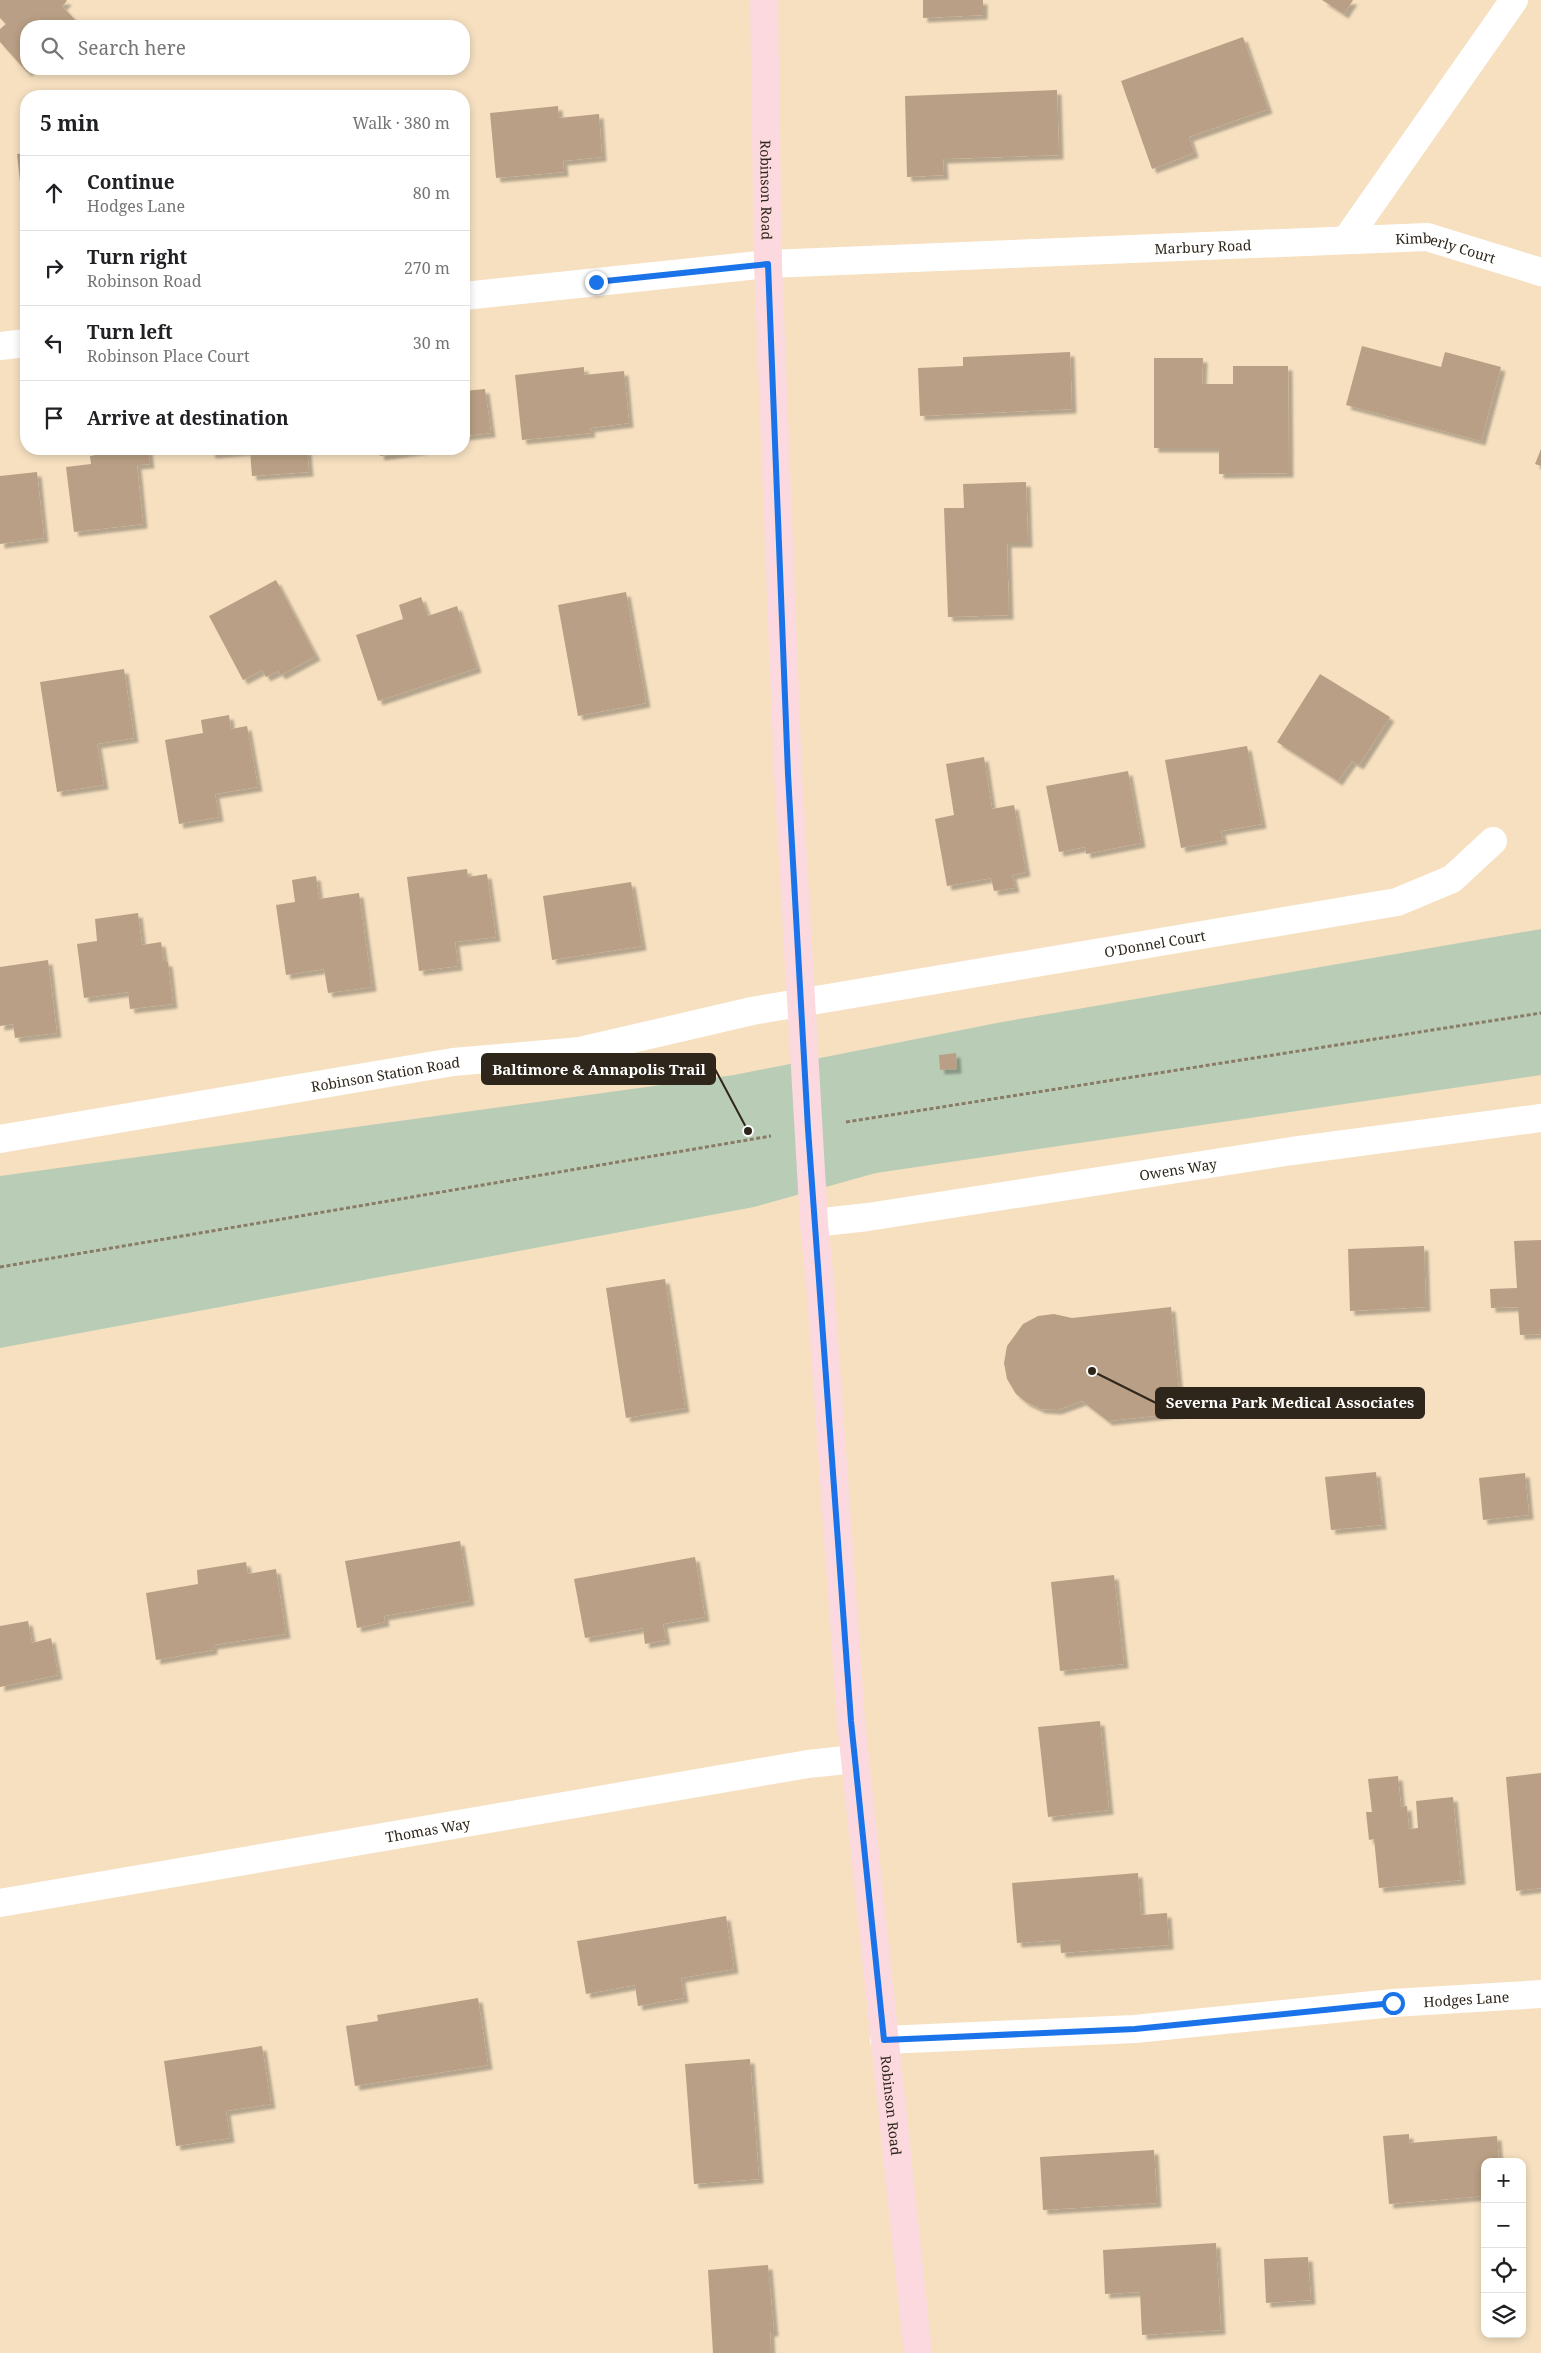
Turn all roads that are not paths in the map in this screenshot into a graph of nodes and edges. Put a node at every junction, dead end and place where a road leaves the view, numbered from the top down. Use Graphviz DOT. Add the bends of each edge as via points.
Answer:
graph roads {
  1 [pos="764,0"];
  2 [pos="1514,0"];
  3 [pos="1346,240"];
  4 [pos="768,264"];
  5 [pos="1541,272"];
  6 [pos="470,295"];
  7 [pos="20,344"];
  8 [pos="0,346"];
  9 [pos="1493,841"];
  10 [pos="800,1003"];
  11 [pos="1541,1118"];
  12 [pos="0,1139"];
  13 [pos="814,1223"];
  14 [pos="855,1759"];
  15 [pos="0,1903"];
  16 [pos="1541,1994"];
  17 [pos="884,2040"];
  18 [pos="918,2353"];
  1 -- 4 [label="main road, Robinson Road"];
  2 -- 3 [label="street"];
  3 -- 4 [label="street, Marbury Road"];
  3 -- 5 [label="street, Kimberly Court" via="1427,237"];
  4 -- 6 [label="street, Marbury Road"];
  4 -- 10 [label="main road, Robinson Road"];
  7 -- 8 [label="street"];
  9 -- 10 [label="street, O'Donnel Court" via="1452,879 1397,902"];
  10 -- 12 [label="street, Robinson Station Road" via="580,1050 453,1062"];
  10 -- 13 [label="main road, Robinson Road"];
  11 -- 13 [label="street, Owens Way" via="1292,1151"];
  13 -- 14 [label="main road, Robinson Road"];
  14 -- 15 [label="street, Thomas Way" via="808,1764"];
  14 -- 17 [label="main road, Robinson Road"];
  16 -- 17 [label="street, Hodges Lane" via="1393,2003 1135,2029"];
  17 -- 18 [label="main road, Robinson Road"];
}
